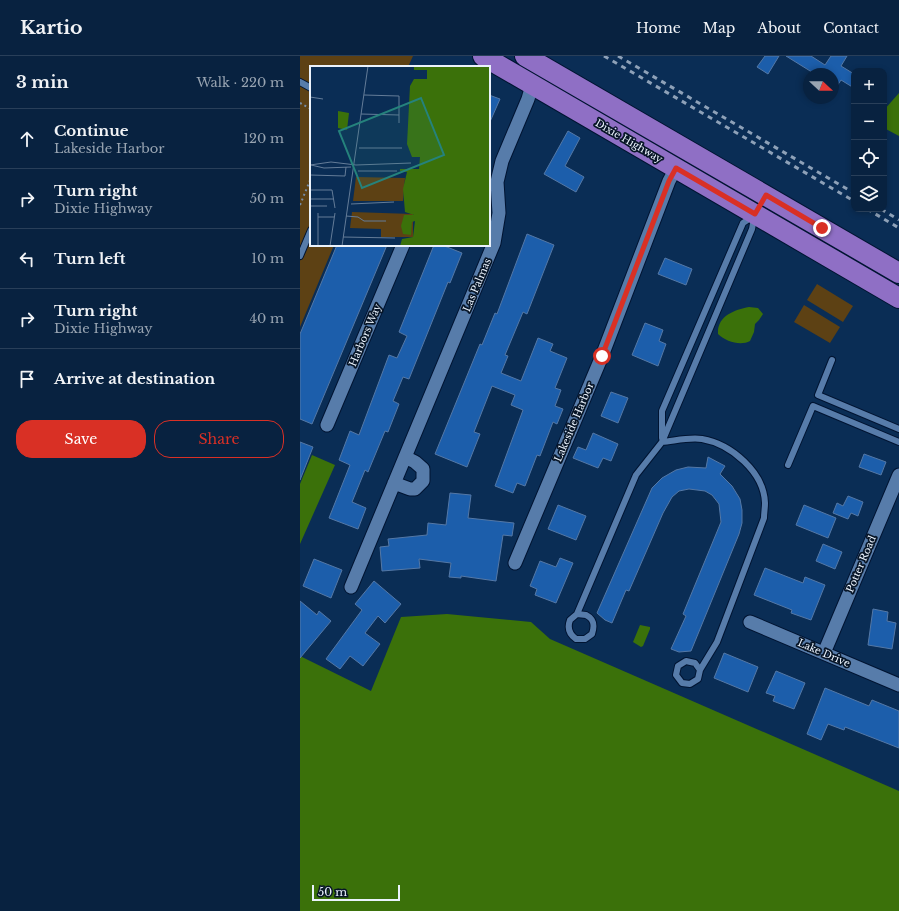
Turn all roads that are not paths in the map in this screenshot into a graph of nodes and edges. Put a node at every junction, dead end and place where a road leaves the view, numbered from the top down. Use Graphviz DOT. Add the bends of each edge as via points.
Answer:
graph roads {
  1 [pos="483,56"];
  2 [pos="525,56"];
  3 [pos="300,82"];
  4 [pos="532,85"];
  5 [pos="310,87"];
  6 [pos="676,168"];
  7 [pos="493,182"];
  8 [pos="761,205"];
  9 [pos="310,232"];
  10 [pos="403,246"];
  11 [pos="300,256"];
  12 [pos="899,273"];
  13 [pos="899,298"];
  14 [pos="832,360"];
  15 [pos="818,395"];
  16 [pos="813,406"];
  17 [pos="327,425"];
  18 [pos="899,429"];
  19 [pos="662,442"];
  20 [pos="899,442"];
  21 [pos="405,457"];
  22 [pos="788,465"];
  23 [pos="899,475"];
  24 [pos="394,483"];
  25 [pos="515,563"];
  26 [pos="351,587"];
  27 [pos="578,614"];
  28 [pos="750,622"];
  29 [pos="824,653"];
  30 [pos="700,670"];
  31 [pos="899,685"];
  1 -- 4 [label="main road, Dixie Highway"];
  2 -- 8 [label="main road, Dixie Highway"];
  3 -- 5 [label="lane"];
  4 -- 6 [label="main road, Dixie Highway"];
  4 -- 7 [label="street, Las Palmas"];
  6 -- 8 [label="main road, Dixie Highway"];
  6 -- 25 [label="street, Lakeside Harbor" via="602,356"];
  7 -- 21 [label="street, Las Palmas" via="499,213 494,243"];
  8 -- 12 [label="main road, Dixie Highway"];
  8 -- 13 [label="main road, Dixie Highway"];
  8 -- 19 [label="lane"];
  8 -- 19 [label="lane" via="743,223 662,411"];
  9 -- 11 [label="lane"];
  10 -- 17 [label="street, Harbors Way"];
  14 -- 15 [label="lane"];
  15 -- 16 [label="lane"];
  15 -- 18 [label="lane"];
  16 -- 20 [label="lane"];
  16 -- 22 [label="lane"];
  19 -- 27 [label="lane" via="636,475"];
  19 -- 30 [label="lane" via="701,439 727,449 741,458 759,482 765,502 764,518 717,642"];
  21 -- 24 [label="street, Las Palmas"];
  21 -- 24 [label="street" via="423,469 423,481 415,489"];
  23 -- 29 [label="street, Potter Road"];
  24 -- 26 [label="street, Las Palmas"];
  27 -- 27 [label="lane" via="590,617 594,625 592,634 585,639 576,639 568,628 570,620"];
  28 -- 29 [label="street, Lake Drive"];
  29 -- 31 [label="street, Lake Drive"];
}
